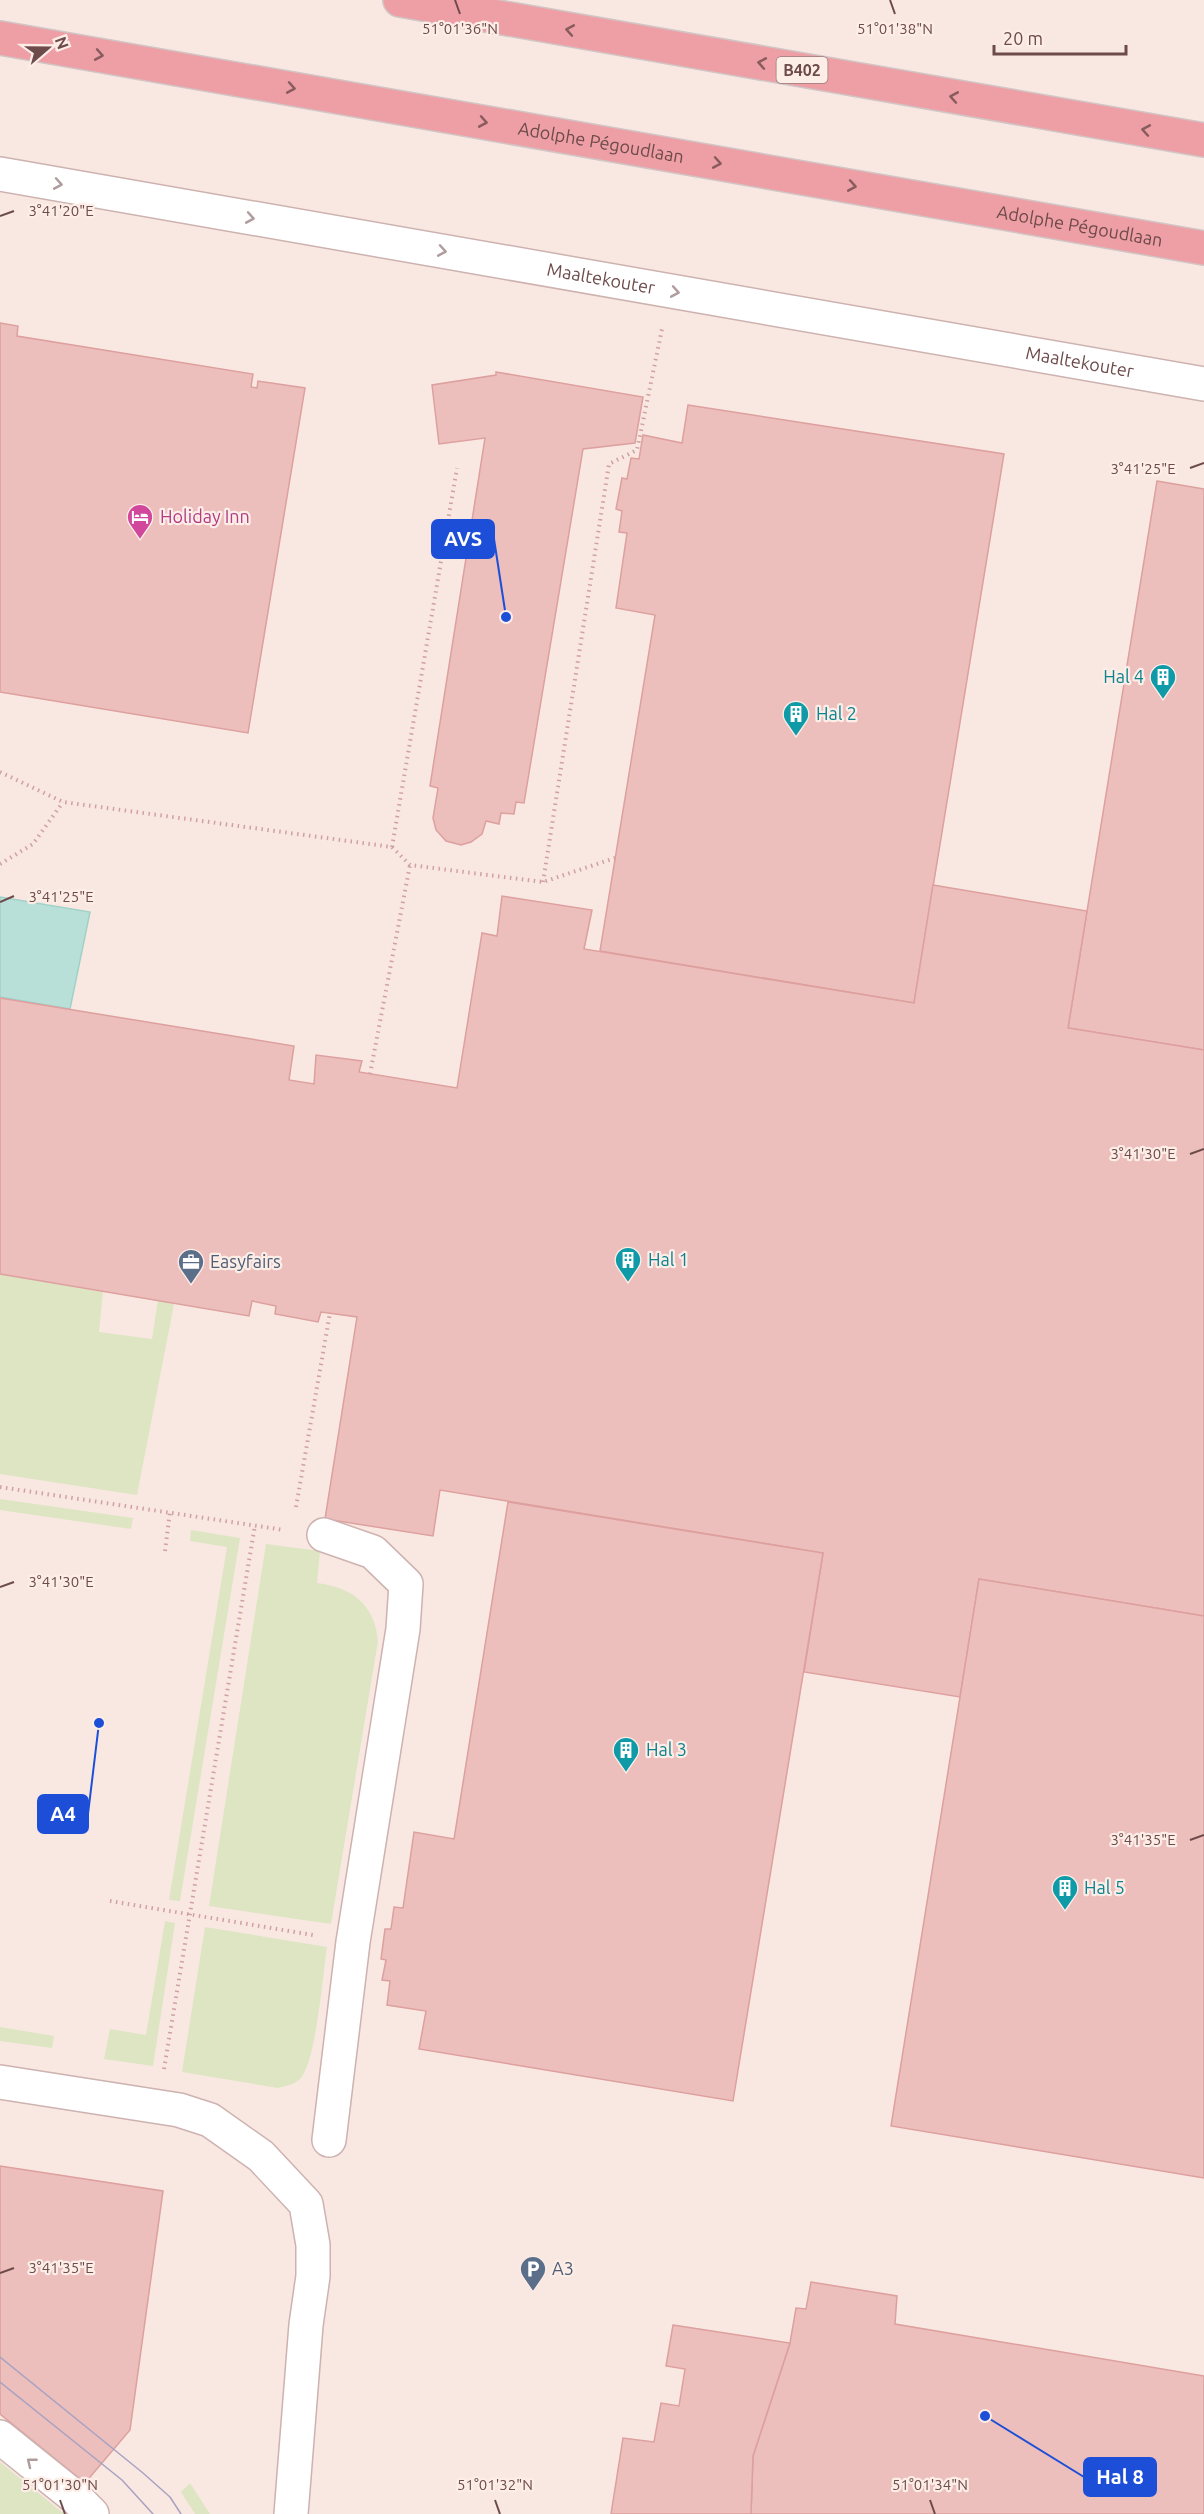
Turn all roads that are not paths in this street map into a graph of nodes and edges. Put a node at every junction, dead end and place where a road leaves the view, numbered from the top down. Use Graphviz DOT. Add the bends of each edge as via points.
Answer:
graph roads {
  1 [pos="400,0"];
  2 [pos="0,38"];
  3 [pos="1204,140"];
  4 [pos="0,174"];
  5 [pos="1204,248"];
  6 [pos="1204,384"];
  7 [pos="324,1535"];
  8 [pos="0,2082"];
  9 [pos="329,2140"];
  10 [pos="0,2437"];
  11 [pos="92,2514"];
  12 [pos="291,2514"];
  3 -- 1 [label="highway, B402, one-way"];
  2 -- 5 [label="highway, Adolphe Pégoudlaan, one-way"];
  4 -- 6 [label="street, Maaltekouter, one-way"];
  7 -- 9 [label="street" via="374,1552 406,1584 403,1629 353,1942"];
  8 -- 12 [label="street" via="179,2110 210,2120 261,2156 306,2204 313,2276"];
  11 -- 10 [label="street, one-way"];
}
